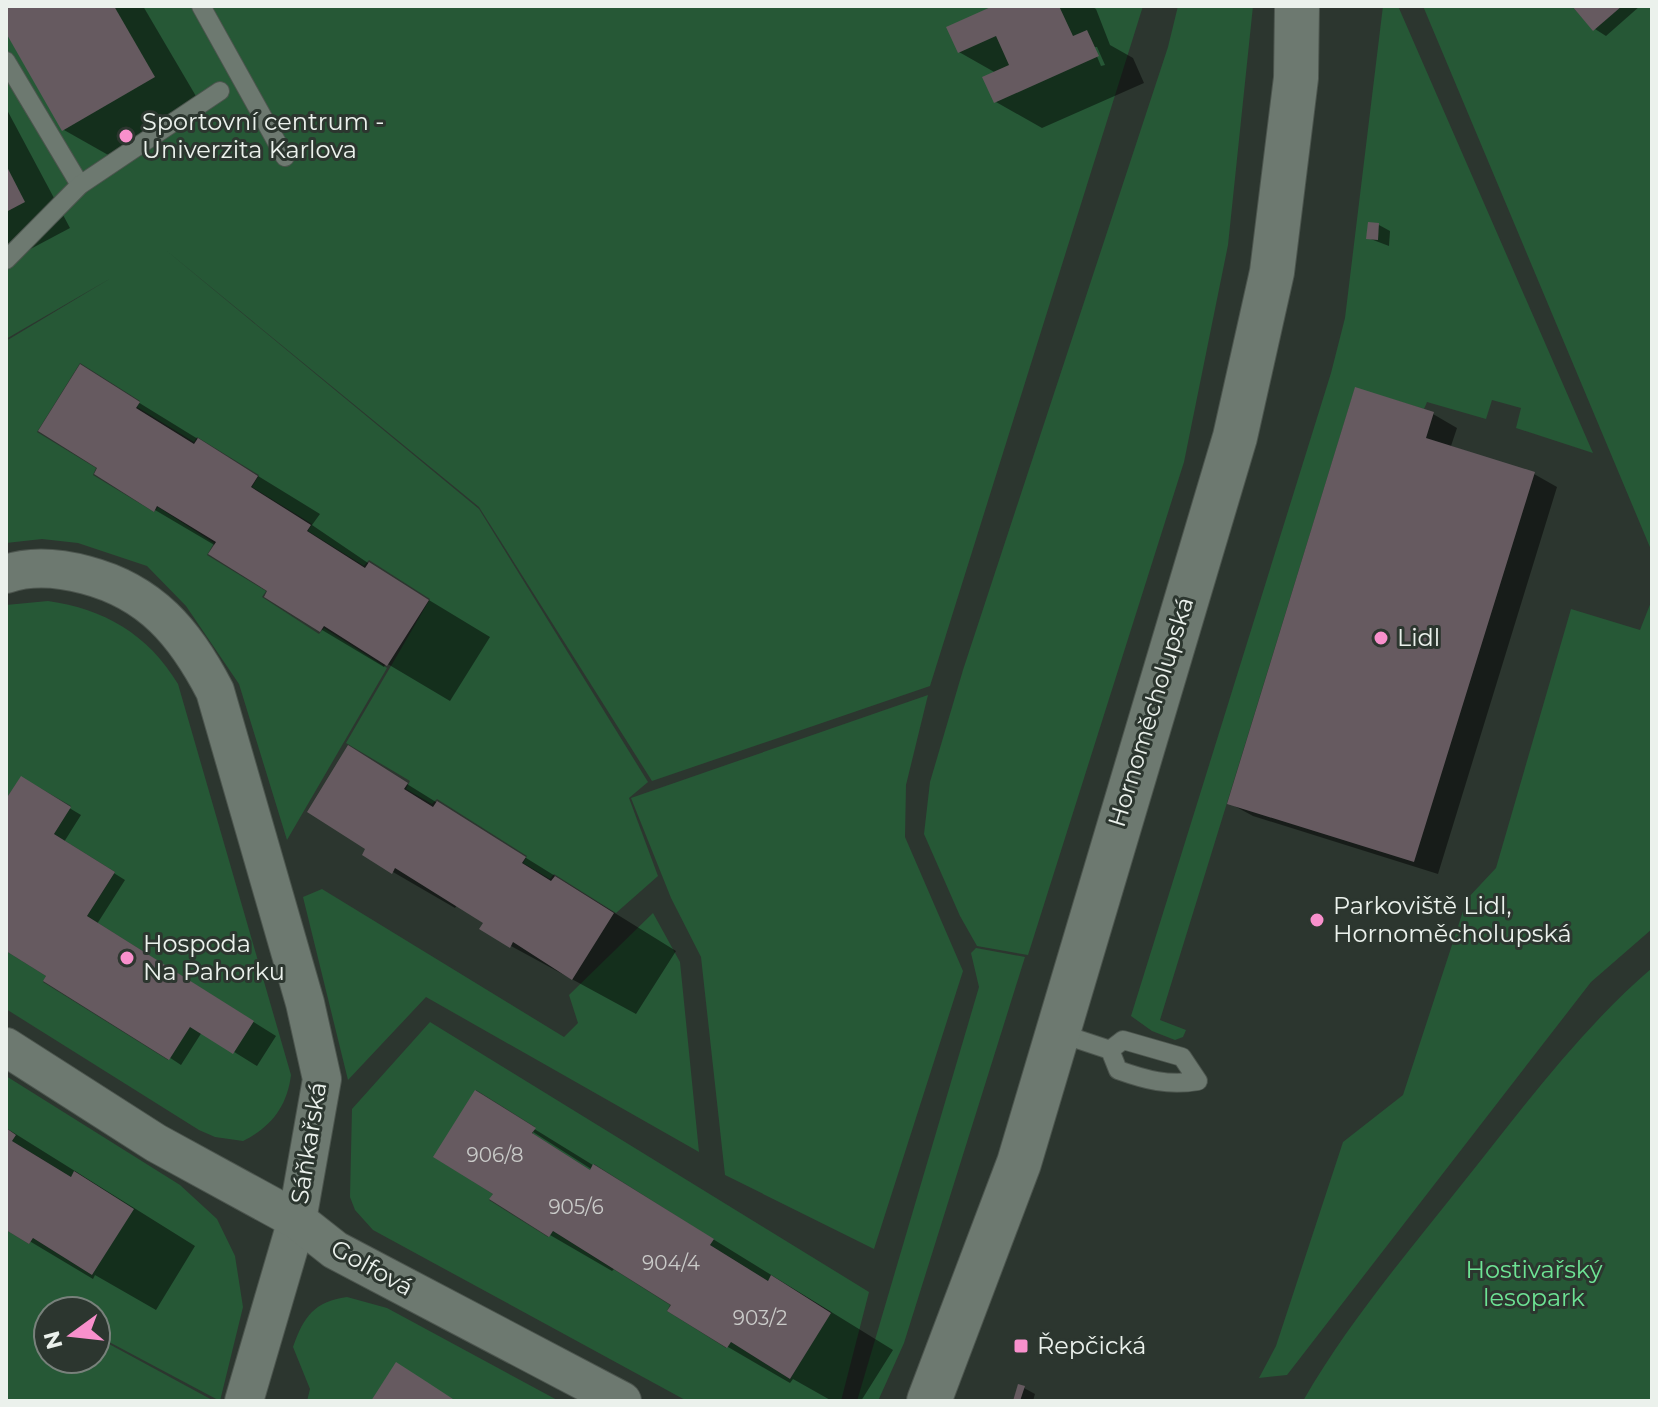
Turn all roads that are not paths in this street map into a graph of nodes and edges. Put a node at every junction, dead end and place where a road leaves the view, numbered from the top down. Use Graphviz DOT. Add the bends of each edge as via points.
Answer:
graph roads {
  1 [pos="201,6"];
  2 [pos="1297,6"];
  3 [pos="6,61"];
  4 [pos="220,91"];
  5 [pos="285,157"];
  6 [pos="80,185"];
  7 [pos="6,260"];
  8 [pos="6,574"];
  9 [pos="1056,1032"];
  10 [pos="6,1047"];
  11 [pos="1110,1050"];
  12 [pos="297,1220"];
  13 [pos="244,1401"];
  14 [pos="622,1401"];
  15 [pos="929,1401"];
  1 -- 5 [label="lane"];
  2 -- 9 [label="street, Hornoměcholupská" via="1285,183 1272,272 1235,437"];
  3 -- 6 [label="lane"];
  4 -- 6 [label="lane"];
  6 -- 7 [label="lane"];
  8 -- 12 [label="street, Sáňkařská" via="55,569 112,582 142,597 168,618 195,652 215,691 322,1079"];
  9 -- 11 [label="lane"];
  9 -- 15 [label="street, Hornoměcholupská" via="1019,1163"];
  10 -- 12 [label="street, Golfová" via="156,1143"];
  12 -- 13 [label="street, Sáňkařská"];
  12 -- 14 [label="street, Golfová" via="335,1250"];
}
